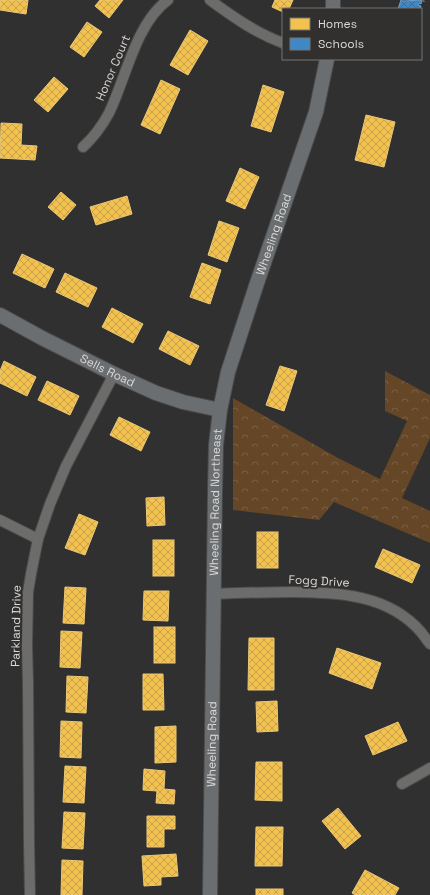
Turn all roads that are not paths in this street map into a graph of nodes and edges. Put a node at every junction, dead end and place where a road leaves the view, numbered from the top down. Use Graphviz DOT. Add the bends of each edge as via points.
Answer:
graph roads {
  1 [pos="168,0"];
  2 [pos="210,0"];
  3 [pos="282,44"];
  4 [pos="327,60"];
  5 [pos="84,147"];
  6 [pos="0,315"];
  7 [pos="114,374"];
  8 [pos="220,410"];
  9 [pos="0,520"];
  10 [pos="38,540"];
  11 [pos="214,594"];
  12 [pos="430,644"];
  13 [pos="430,768"];
  14 [pos="402,784"];
  15 [pos="30,895"];
  16 [pos="210,895"];
  1 -- 5 [label="street, Honor Court" via="143,31 109,113 94,137"];
  2 -- 3 [label="street" via="233,18"];
  4 -- 8 [label="street, Wheeling Road" via="316,112 228,372"];
  6 -- 7 [label="street, Sells Road"];
  7 -- 8 [label="street, Sells Road" via="156,393"];
  7 -- 10 [label="street, Parkland Drive" via="65,470"];
  8 -- 11 [label="street, Wheeling Road Northeast" via="216,445"];
  9 -- 10 [label="street"];
  10 -- 15 [label="street, Parkland Drive" via="28,592"];
  11 -- 12 [label="street, Fogg Drive" via="320,592 357,596 391,608 406,618"];
  11 -- 16 [label="street, Wheeling Road"];
  13 -- 14 [label="street"];
}
